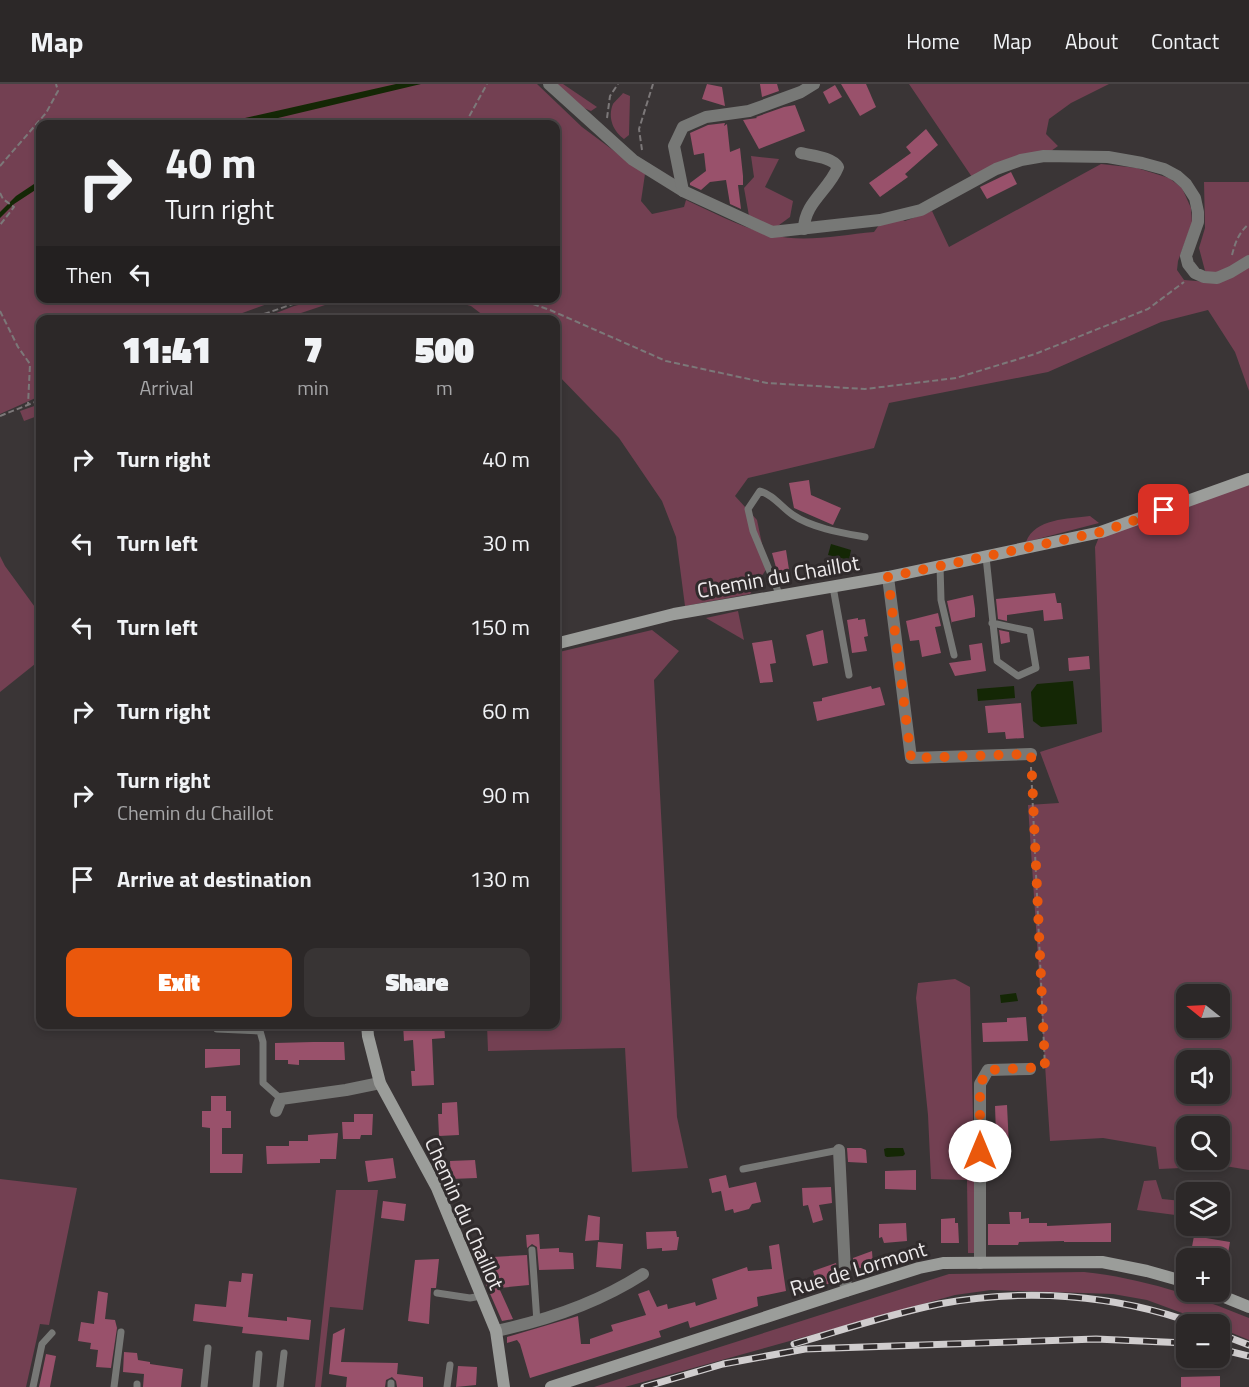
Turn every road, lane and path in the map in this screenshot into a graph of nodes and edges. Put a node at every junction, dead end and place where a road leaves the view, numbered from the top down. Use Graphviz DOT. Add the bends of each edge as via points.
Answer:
graph roads {
  1 [pos="56,84"];
  2 [pos="487,84"];
  3 [pos="549,84"];
  4 [pos="618,84"];
  5 [pos="653,84"];
  6 [pos="814,84"];
  7 [pos="40,120"];
  8 [pos="467,120"];
  9 [pos="36,125"];
  10 [pos="605,133"];
  11 [pos="801,153"];
  12 [pos="0,166"];
  13 [pos="649,170"];
  14 [pos="682,191"];
  15 [pos="0,193"];
  16 [pos="1249,224"];
  17 [pos="0,225"];
  18 [pos="804,229"];
  19 [pos="1232,255"];
  20 [pos="1249,261"];
  21 [pos="1195,273"];
  22 [pos="296,303"];
  23 [pos="530,303"];
  24 [pos="0,311"];
  25 [pos="262,315"];
  26 [pos="36,402"];
  27 [pos="27,405"];
  28 [pos="0,416"];
  29 [pos="1249,479"];
  30 [pos="865,537"];
  31 [pos="986,557"];
  32 [pos="940,566"];
  33 [pos="888,577"];
  34 [pos="833,587"];
  35 [pos="780,596"];
  36 [pos="992,624"];
  37 [pos="560,643"];
  38 [pos="954,655"];
  39 [pos="849,675"];
  40 [pos="1031,754"];
  41 [pos="217,1029"];
  42 [pos="367,1029"];
  43 [pos="1030,1069"];
  44 [pos="380,1083"];
  45 [pos="278,1105"];
  46 [pos="839,1150"];
  47 [pos="743,1169"];
  48 [pos="532,1250"];
  49 [pos="980,1263"];
  50 [pos="643,1274"];
  51 [pos="1176,1279"];
  52 [pos="846,1291"];
  53 [pos="437,1293"];
  54 [pos="481,1296"];
  55 [pos="1230,1299"];
  56 [pos="1249,1307"];
  57 [pos="537,1322"];
  58 [pos="496,1331"];
  59 [pos="121,1332"];
  60 [pos="52,1333"];
  61 [pos="208,1348"];
  62 [pos="284,1353"];
  63 [pos="259,1354"];
  64 [pos="450,1365"];
  65 [pos="33,1387"];
  66 [pos="114,1387"];
  67 [pos="204,1387"];
  68 [pos="256,1387"];
  69 [pos="280,1387"];
  70 [pos="447,1387"];
  71 [pos="504,1387"];
  72 [pos="551,1387"];
  1 -- 7 [label="path" via="58,91"];
  2 -- 8 [label="path"];
  3 -- 10 [label="street"];
  4 -- 10 [label="path" via="610,96"];
  5 -- 13 [label="path" via="639,129"];
  6 -- 14 [label="street" via="749,111 706,117 683,127 674,146"];
  9 -- 12 [label="path"];
  10 -- 13 [label="street"];
  11 -- 18 [label="street" via="828,159 838,168 813,201 804,219"];
  13 -- 14 [label="street"];
  14 -- 18 [label="street" via="772,232"];
  15 -- 17 [label="path" via="14,207"];
  16 -- 19 [label="path" via="1235,242"];
  18 -- 21 [label="street" via="880,220 921,210 996,169 1021,160 1070,155 1108,157 1164,169 1186,184 1195,198 1197,222 1186,256"];
  20 -- 21 [label="street" via="1217,278"];
  21 -- 23 [label="path" via="1148,309 1035,354 956,378 865,389 766,383 666,361"];
  22 -- 25 [label="path"];
  24 -- 27 [label="path" via="30,364"];
  26 -- 27 [label="path"];
  27 -- 28 [label="path"];
  29 -- 31 [label="street, Chemin du Chaillot" via="1101,532"];
  30 -- 35 [label="lane" via="832,531 794,516 760,490 748,509"];
  31 -- 32 [label="street, Chemin du Chaillot"];
  31 -- 36 [label="lane"];
  32 -- 33 [label="street, Chemin du Chaillot"];
  32 -- 38 [label="lane" via="940,600"];
  33 -- 34 [label="street, Chemin du Chaillot"];
  33 -- 40 [label="street" via="911,758"];
  34 -- 35 [label="street, Chemin du Chaillot"];
  34 -- 39 [label="lane"];
  35 -- 37 [label="street, Chemin du Chaillot" via="674,614"];
  36 -- 36 [label="lane" via="997,661 1018,676 1036,668 1030,631"];
  40 -- 43 [label="path" via="1045,1067"];
  41 -- 45 [label="lane" via="260,1031 263,1083"];
  42 -- 44 [label="street, Chemin du Chaillot"];
  43 -- 49 [label="street" via="988,1070 980,1084"];
  44 -- 45 [label="street"];
  44 -- 54 [label="street, Chemin du Chaillot" via="437,1188"];
  46 -- 47 [label="lane"];
  46 -- 52 [label="street"];
  48 -- 57 [label="lane"];
  49 -- 51 [label="street, Rue de Lormont" via="1102,1262"];
  49 -- 52 [label="street, Rue de Lormont" via="943,1263 919,1268"];
  50 -- 57 [label="street" via="583,1305"];
  52 -- 72 [label="street, Rue de Lormont"];
  53 -- 54 [label="lane"];
  54 -- 58 [label="street, Chemin du Chaillot"];
  55 -- 56 [label="street"];
  57 -- 58 [label="street"];
  58 -- 71 [label="street, Chemin du Chaillot"];
  59 -- 66 [label="lane"];
  60 -- 65 [label="lane" via="42,1344"];
  61 -- 67 [label="lane"];
  62 -- 69 [label="lane"];
  63 -- 68 [label="lane"];
  64 -- 70 [label="lane"];
}
